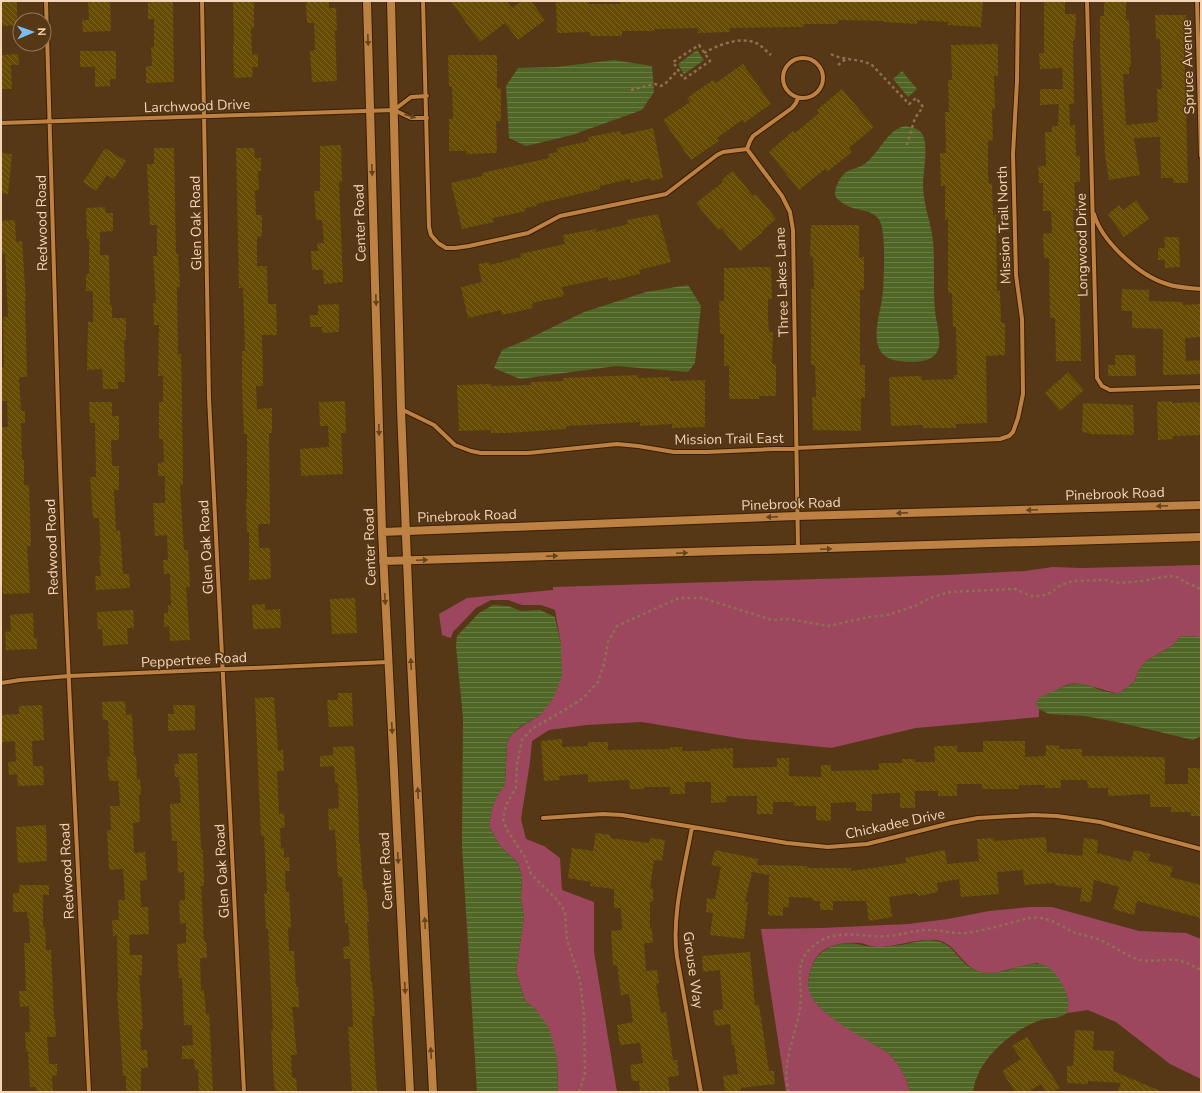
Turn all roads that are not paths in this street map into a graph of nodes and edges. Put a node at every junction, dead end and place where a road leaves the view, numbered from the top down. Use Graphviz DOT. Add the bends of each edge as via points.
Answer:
graph roads {
  1 [pos="46,1"];
  2 [pos="202,1"];
  3 [pos="367,1"];
  4 [pos="391,1"];
  5 [pos="423,1"];
  6 [pos="1018,1"];
  7 [pos="1087,1"];
  8 [pos="1197,1"];
  9 [pos="427,96"];
  10 [pos="798,98"];
  11 [pos="394,110"];
  12 [pos="370,111"];
  13 [pos="205,116"];
  14 [pos="427,118"];
  15 [pos="50,120"];
  16 [pos="1,123"];
  17 [pos="747,149"];
  18 [pos="1201,156"];
  19 [pos="1092,204"];
  20 [pos="1201,289"];
  21 [pos="1201,387"];
  22 [pos="401,409"];
  23 [pos="1000,439"];
  24 [pos="797,449"];
  25 [pos="1201,505"];
  26 [pos="797,516"];
  27 [pos="406,531"];
  28 [pos="382,532"];
  29 [pos="1201,537"];
  30 [pos="798,550"];
  31 [pos="407,560"];
  32 [pos="383,561"];
  33 [pos="389,662"];
  34 [pos="224,670"];
  35 [pos="69,676"];
  36 [pos="1,684"];
  37 [pos="543,818"];
  38 [pos="692,827"];
  39 [pos="1201,849"];
  40 [pos="89,1092"];
  41 [pos="244,1092"];
  42 [pos="410,1092"];
  43 [pos="433,1092"];
  44 [pos="701,1092"];
  1 -- 15 [label="street, Redwood Road"];
  2 -- 13 [label="street, Glen Oak Road"];
  3 -- 12 [label="street, Center Road, one-way"];
  4 -- 11 [label="street"];
  5 -- 9 [label="street"];
  6 -- 23 [label="street, Mission Trail North" via="1017,81 1012,154 1016,275 1022,319 1023,394 1013,432"];
  7 -- 19 [label="street, Longwood Drive"];
  8 -- 18 [label="street, Spruce Avenue"];
  9 -- 11 [label="street" via="411,97"];
  9 -- 14 [label="street"];
  10 -- 10 [label="street" via="814,95 823,82 820,66 814,60 799,57 786,66 782,76 784,85 787,91"];
  10 -- 17 [label="street" via="792,108 753,136"];
  11 -- 12 [label="street, Larchwood Drive"];
  11 -- 14 [label="street, one-way" via="412,118"];
  11 -- 22 [label="street"];
  12 -- 13 [label="street, Larchwood Drive"];
  12 -- 28 [label="street, Center Road, one-way"];
  13 -- 15 [label="street, Larchwood Drive"];
  13 -- 34 [label="street, Glen Oak Road" via="209,398"];
  14 -- 17 [label="street" via="429,227 434,239 446,248 469,246 528,233 560,216 666,194 717,155"];
  15 -- 16 [label="street, Larchwood Drive"];
  15 -- 35 [label="street, Redwood Road"];
  17 -- 24 [label="street, Three Lakes Lane" via="782,196 790,212 793,230"];
  19 -- 20 [label="street" via="1102,232 1134,265 1153,279 1184,288"];
  19 -- 21 [label="street, Longwood Drive" via="1096,373 1099,382 1105,389 1110,390"];
  22 -- 24 [label="street, Mission Trail East" via="434,425 455,445 471,452 528,453 617,444 674,452"];
  22 -- 27 [label="street"];
  23 -- 24 [label="street, Mission Trail East"];
  24 -- 26 [label="street, Three Lakes Lane"];
  25 -- 26 [label="street, Pinebrook Road, one-way"];
  26 -- 27 [label="street, Pinebrook Road, one-way"];
  26 -- 30 [label="street, Three Lakes Lane"];
  27 -- 28 [label="street, Pinebrook Road"];
  27 -- 31 [label="street"];
  28 -- 32 [label="street, Center Road"];
  30 -- 29 [label="street, one-way"];
  31 -- 30 [label="street, one-way"];
  31 -- 32 [label="street"];
  43 -- 31 [label="street, one-way"];
  32 -- 33 [label="street, Center Road, one-way"];
  33 -- 34 [label="street, Peppertree Road"];
  33 -- 42 [label="street, Center Road, one-way"];
  34 -- 35 [label="street, Peppertree Road"];
  34 -- 41 [label="street, Glen Oak Road"];
  35 -- 36 [label="street, Peppertree Road"];
  35 -- 40 [label="street, Redwood Road"];
  37 -- 38 [label="street, Chickadee Drive" via="622,815"];
  38 -- 39 [label="street, Chickadee Drive" via="787,843 828,847 887,840 978,818 1041,815 1100,822"];
  38 -- 44 [label="street, Grouse Way" via="677,912 675,944"];
}
